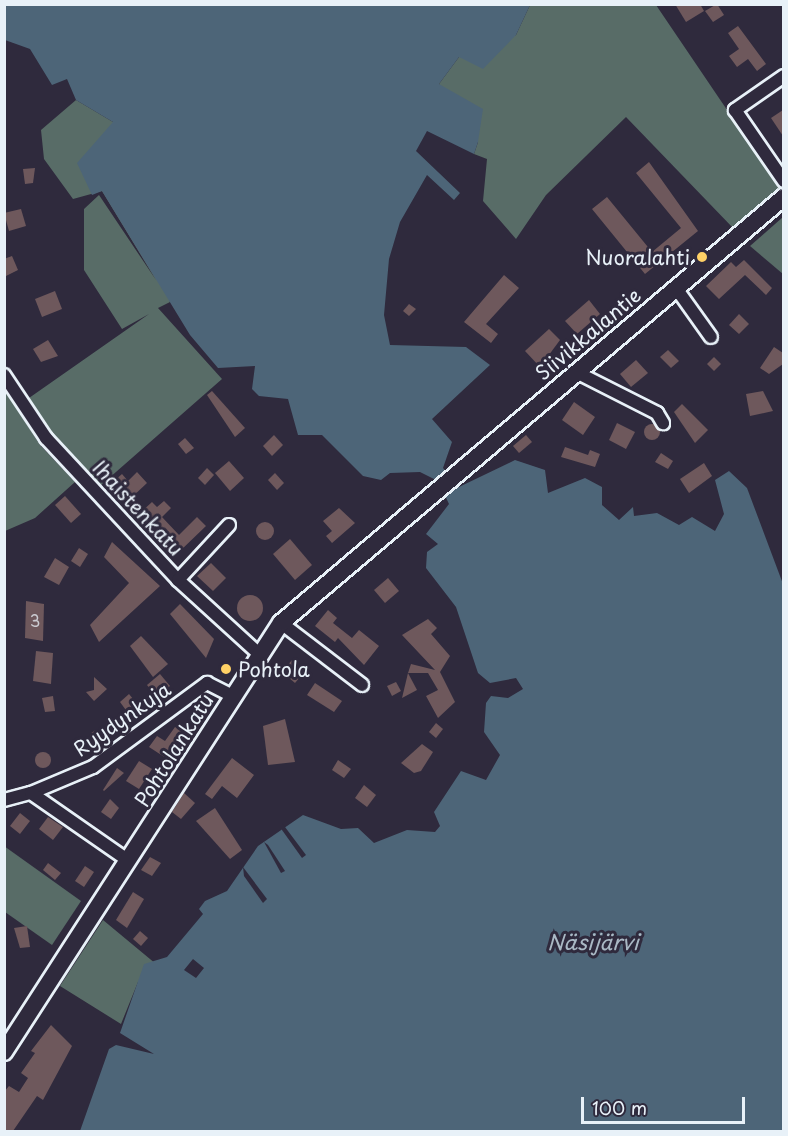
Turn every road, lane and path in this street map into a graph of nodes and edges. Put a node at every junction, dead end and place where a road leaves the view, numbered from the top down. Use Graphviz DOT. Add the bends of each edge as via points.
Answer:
graph roads {
  1 [pos="783,76"];
  2 [pos="783,181"];
  3 [pos="783,197"];
  4 [pos="676,288"];
  5 [pos="711,337"];
  6 [pos="576,372"];
  7 [pos="4,375"];
  8 [pos="663,423"];
  9 [pos="475,458"];
  10 [pos="229,525"];
  11 [pos="178,580"];
  12 [pos="281,623"];
  13 [pos="259,654"];
  14 [pos="362,685"];
  15 [pos="233,696"];
  16 [pos="31,793"];
  17 [pos="4,800"];
  18 [pos="129,861"];
  19 [pos="6,1047"];
  1 -- 2 [label="street" via="735,110"];
  3 -- 4 [label="main road, Siivikkalantie"];
  4 -- 5 [label="street"];
  4 -- 6 [label="main road, Siivikkalantie"];
  6 -- 8 [label="street" via="657,414"];
  6 -- 9 [label="main road, Siivikkalantie"];
  7 -- 11 [label="street, Ihaistenkatu" via="46,438"];
  9 -- 12 [label="main road, Pohtolankatu"];
  10 -- 11 [label="street"];
  11 -- 13 [label="street, Ihaistenkatu"];
  12 -- 13 [label="main road, Pohtolankatu"];
  12 -- 14 [label="street"];
  13 -- 15 [label="main road, Pohtolankatu"];
  15 -- 16 [label="street, Ryydynkuja" via="207,683 93,767"];
  15 -- 18 [label="main road, Pohtolankatu"];
  16 -- 17 [label="street"];
  16 -- 18 [label="street"];
  18 -- 19 [label="main road, Pohtolankatu"];
}
